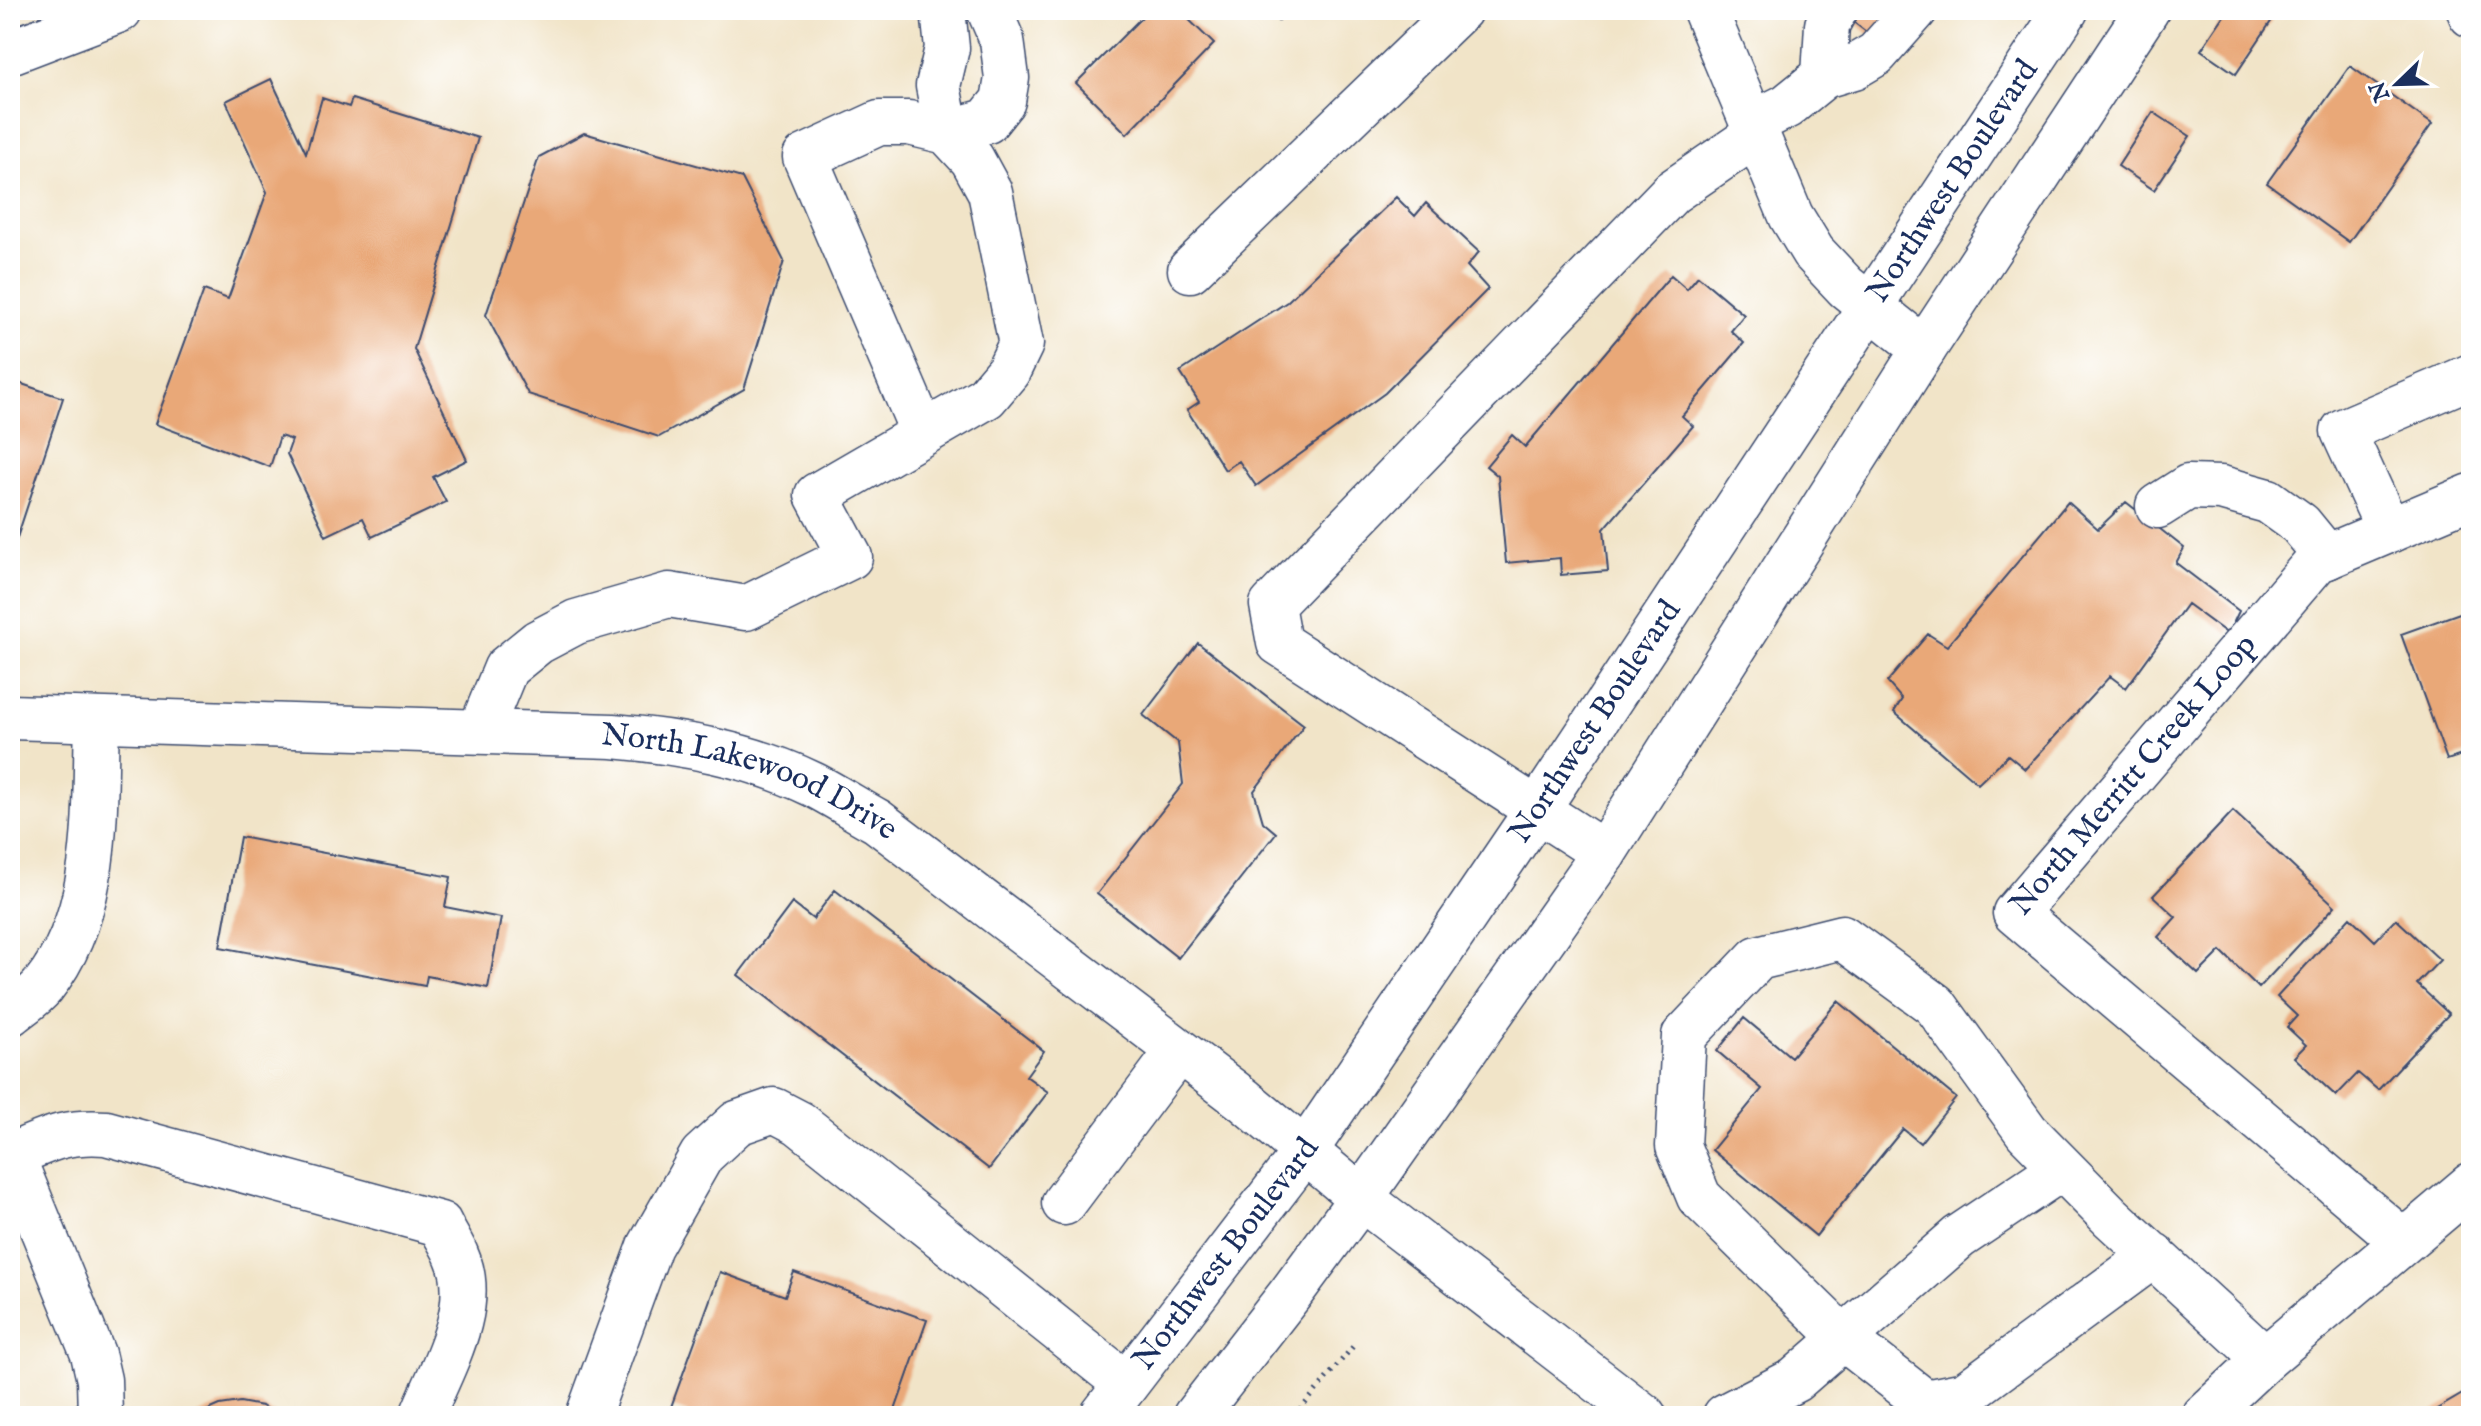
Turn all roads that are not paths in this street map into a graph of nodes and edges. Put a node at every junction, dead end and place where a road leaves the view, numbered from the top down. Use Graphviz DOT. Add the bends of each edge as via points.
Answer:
graph roads {
  1 [pos="120,10"];
  2 [pos="943,10"];
  3 [pos="989,10"];
  4 [pos="1460,10"];
  5 [pos="1705,10"];
  6 [pos="1835,10"];
  7 [pos="1915,10"];
  8 [pos="2066,10"];
  9 [pos="2147,10"];
  10 [pos="15,50"];
  11 [pos="1824,76"];
  12 [pos="1755,128"];
  13 [pos="947,132"];
  14 [pos="1190,270"];
  15 [pos="1871,306"];
  16 [pos="1924,349"];
  17 [pos="2471,376"];
  18 [pos="923,433"];
  19 [pos="2471,496"];
  20 [pos="2158,506"];
  21 [pos="2389,531"];
  22 [pos="2327,557"];
  23 [pos="10,717"];
  24 [pos="97,720"];
  25 [pos="480,731"];
  26 [pos="1537,810"];
  27 [pos="1604,853"];
  28 [pos="10,1014"];
  29 [pos="1178,1051"];
  30 [pos="1306,1150"];
  31 [pos="11,1153"];
  32 [pos="2062,1168"];
  33 [pos="2468,1194"];
  34 [pos="1361,1198"];
  35 [pos="1064,1203"];
  36 [pos="2403,1241"];
  37 [pos="2154,1255"];
  38 [pos="1843,1338"];
  39 [pos="2265,1359"];
  40 [pos="1114,1400"];
  41 [pos="100,1416"];
  42 [pos="422,1416"];
  43 [pos="588,1416"];
  44 [pos="1195,1416"];
  45 [pos="1644,1416"];
  46 [pos="1725,1416"];
  47 [pos="2204,1416"];
  1 -- 10 [label="main road"];
  2 -- 13 [label="main road" via="947,48 938,86"];
  3 -- 13 [label="main road" via="1002,40 1007,78 1003,101 987,121"];
  4 -- 14 [label="main road"];
  5 -- 12 [label="main road"];
  6 -- 11 [label="main road" via="1827,25"];
  7 -- 11 [label="main road" via="1876,54"];
  8 -- 15 [label="main road, Northwest Boulevard"];
  9 -- 16 [label="main road"];
  11 -- 12 [label="main road"];
  12 -- 15 [label="main road" via="1791,216 1813,252"];
  12 -- 26 [label="main road" via="1672,192 1272,605 1279,643"];
  13 -- 18 [label="main road" via="972,159 990,192 1021,344 1008,371 986,397"];
  13 -- 18 [label="main road" via="879,123 805,157"];
  15 -- 16 [label="main road"];
  15 -- 26 [label="main road, Northwest Boulevard"];
  16 -- 27 [label="main road"];
  17 -- 21 [label="main road" via="2343,431"];
  18 -- 25 [label="main road" via="817,495 850,557 746,608 669,595 576,622 538,642 506,668"];
  19 -- 21 [label="main road, North Merritt Creek Loop"];
  20 -- 22 [label="main road" via="2188,487 2221,488 2268,501 2300,524"];
  21 -- 22 [label="main road, North Merritt Creek Loop"];
  22 -- 36 [label="main road, North Merritt Creek Loop" via="2317,561 2015,913"];
  23 -- 24 [label="main road, North Lakewood Drive"];
  24 -- 25 [label="main road, North Lakewood Drive"];
  24 -- 28 [label="main road" via="91,863 78,920 41,989"];
  25 -- 29 [label="main road, North Lakewood Drive" via="660,740 715,751 811,784 877,821"];
  26 -- 27 [label="main road"];
  26 -- 30 [label="main road, Northwest Boulevard"];
  27 -- 34 [label="main road"];
  29 -- 30 [label="main road, North Lakewood Drive"];
  29 -- 35 [label="main road"];
  30 -- 34 [label="main road, North Lakewood Drive"];
  30 -- 40 [label="main road, Northwest Boulevard"];
  31 -- 41 [label="main road" via="93,1354"];
  31 -- 42 [label="main road" via="62,1134 106,1133 440,1224 458,1259 465,1289 463,1313"];
  32 -- 37 [label="main road"];
  32 -- 38 [label="main road" via="1959,1237"];
  32 -- 38 [label="main road" via="2027,1132 1935,1005 1842,937 1758,958 1684,1036 1678,1146 1699,1197"];
  33 -- 36 [label="main road"];
  34 -- 44 [label="main road"];
  34 -- 45 [label="main road, North Lakewood Drive"];
  36 -- 39 [label="main road"];
  37 -- 38 [label="main road" via="1965,1394 1925,1402"];
  37 -- 39 [label="main road"];
  38 -- 46 [label="main road" via="1795,1380"];
  39 -- 47 [label="main road"];
  40 -- 43 [label="main road" via="799,1123 774,1110 737,1123 702,1155 650,1246"];
}
